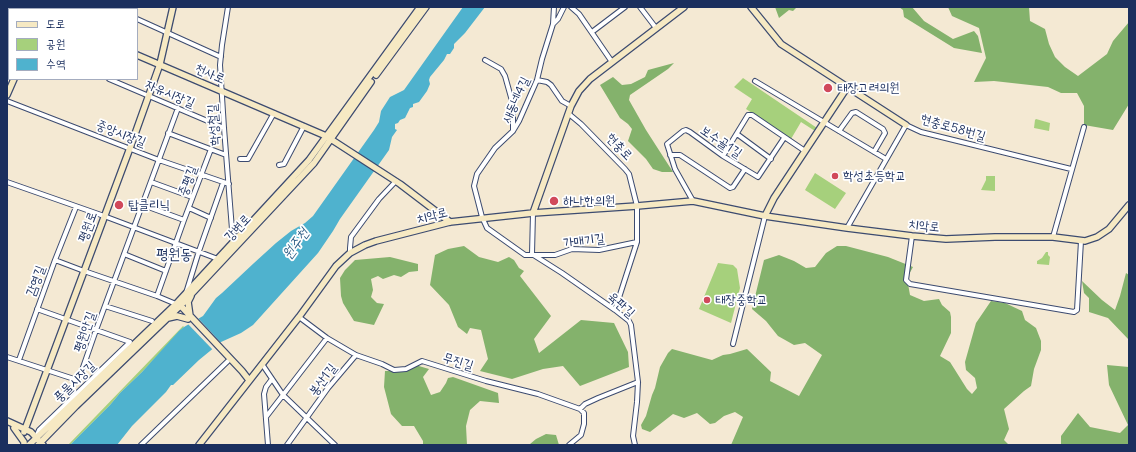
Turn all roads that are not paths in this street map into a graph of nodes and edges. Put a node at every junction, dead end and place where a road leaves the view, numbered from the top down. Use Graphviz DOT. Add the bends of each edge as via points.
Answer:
graph roads {
  1 [pos="172,7"];
  2 [pos="228,7"];
  3 [pos="420,7"];
  4 [pos="426,7"];
  5 [pos="554,7"];
  6 [pos="564,7"];
  7 [pos="571,7"];
  8 [pos="625,7"];
  9 [pos="640,7"];
  10 [pos="684,7"];
  11 [pos="751,7"];
  12 [pos="138,19"];
  13 [pos="553,24"];
  14 [pos="656,28"];
  15 [pos="167,32"];
  16 [pos="592,32"];
  17 [pos="138,55"];
  18 [pos="221,57"];
  19 [pos="485,60"];
  20 [pos="612,62"];
  21 [pos="160,64"];
  22 [pos="14,80"];
  23 [pos="111,80"];
  24 [pos="537,80"];
  25 [pos="755,81"];
  26 [pos="848,86"];
  27 [pos="221,91"];
  28 [pos="7,95"];
  29 [pos="148,96"];
  30 [pos="7,101"];
  31 [pos="571,106"];
  32 [pos="178,108"];
  33 [pos="274,113"];
  34 [pos="568,114"];
  35 [pos="825,122"];
  36 [pos="304,126"];
  37 [pos="906,126"];
  38 [pos="1084,127"];
  39 [pos="224,128"];
  40 [pos="513,131"];
  41 [pos="839,131"];
  42 [pos="168,133"];
  43 [pos="737,134"];
  44 [pos="331,138"];
  45 [pos="784,138"];
  46 [pos="130,148"];
  47 [pos="211,149"];
  48 [pos="805,151"];
  49 [pos="874,152"];
  50 [pos="226,155"];
  51 [pos="670,155"];
  52 [pos="723,156"];
  53 [pos="771,158"];
  54 [pos="240,159"];
  55 [pos="886,159"];
  56 [pos="159,160"];
  57 [pos="279,165"];
  58 [pos="745,169"];
  59 [pos="1071,169"];
  60 [pos="200,175"];
  61 [pos="396,181"];
  62 [pos="7,182"];
  63 [pos="151,182"];
  64 [pos="223,183"];
  65 [pos="229,184"];
  66 [pos="192,197"];
  67 [pos="693,201"];
  68 [pos="143,205"];
  69 [pos="1129,205"];
  70 [pos="637,206"];
  71 [pos="76,207"];
  72 [pos="189,208"];
  73 [pos="533,213"];
  74 [pos="104,216"];
  75 [pos="765,216"];
  76 [pos="482,217"];
  77 [pos="210,218"];
  78 [pos="184,220"];
  79 [pos="450,222"];
  80 [pos="134,228"];
  81 [pos="847,228"];
  82 [pos="912,236"];
  83 [pos="1053,237"];
  84 [pos="1081,241"];
  85 [pos="233,242"];
  86 [pos="637,242"];
  87 [pos="177,243"];
  88 [pos="198,251"];
  89 [pos="350,253"];
  90 [pos="124,254"];
  91 [pos="532,254"];
  92 [pos="218,259"];
  93 [pos="55,260"];
  94 [pos="84,271"];
  95 [pos="166,271"];
  96 [pos="114,280"];
  97 [pos="189,293"];
  98 [pos="158,296"];
  99 [pos="177,305"];
  100 [pos="105,306"];
  101 [pos="37,309"];
  102 [pos="615,310"];
  103 [pos="187,315"];
  104 [pos="299,317"];
  105 [pos="167,318"];
  106 [pos="66,320"];
  107 [pos="152,321"];
  108 [pos="96,330"];
  109 [pos="327,338"];
  110 [pos="130,342"];
  111 [pos="733,344"];
  112 [pos="356,355"];
  113 [pos="7,357"];
  114 [pos="19,360"];
  115 [pos="229,360"];
  116 [pos="262,364"];
  117 [pos="48,370"];
  118 [pos="272,379"];
  119 [pos="248,380"];
  120 [pos="638,382"];
  121 [pos="283,395"];
  122 [pos="580,409"];
  123 [pos="266,417"];
  124 [pos="307,418"];
  125 [pos="7,421"];
  126 [pos="7,425"];
  127 [pos="14,428"];
  128 [pos="24,431"];
  129 [pos="37,443"];
  130 [pos="24,445"];
  131 [pos="141,445"];
  132 [pos="199,445"];
  133 [pos="268,445"];
  134 [pos="287,445"];
  135 [pos="335,445"];
  136 [pos="569,445"];
  137 [pos="635,445"];
  1 -- 15 [label="street, 평원로"];
  2 -- 18 [label="street, 학성철길"];
  3 -- 44 [label="street, 강변로"];
  4 -- 44 [label="street, 강변로"];
  5 -- 13 [label="street"];
  6 -- 13 [label="street, 새동네4길"];
  7 -- 16 [label="street"];
  8 -- 16 [label="street"];
  9 -- 14 [label="street"];
  10 -- 14 [label="street"];
  11 -- 26 [label="street, 현충로58번길" via="782,44"];
  12 -- 15 [label="street"];
  13 -- 24 [label="street, 새동네4길"];
  14 -- 20 [label="street"];
  15 -- 18 [label="street"];
  15 -- 21 [label="street, 평원로"];
  16 -- 20 [label="street"];
  17 -- 21 [label="street, 천사로"];
  18 -- 27 [label="street, 학성철길"];
  19 -- 40 [label="street" via="501,69 505,76 512,101"];
  20 -- 31 [label="street" via="590,78"];
  21 -- 27 [label="street, 천사로"];
  21 -- 29 [label="street, 평원로"];
  22 -- 28 [label="street"];
  23 -- 29 [label="street, 자유시장길"];
  24 -- 31 [label="street" via="551,85 562,100"];
  24 -- 40 [label="street, 새동네4길"];
  25 -- 35 [label="street"];
  26 -- 35 [label="street"];
  26 -- 37 [label="street, 현충로58번길"];
  27 -- 33 [label="street, 천사로"];
  27 -- 39 [label="street, 학성철길"];
  29 -- 32 [label="street, 자유시장길"];
  29 -- 46 [label="street, 평원로"];
  30 -- 46 [label="street, 중앙시장길"];
  31 -- 34 [label="street"];
  32 -- 39 [label="street, 자유시장길"];
  32 -- 42 [label="street, 평원안길"];
  33 -- 36 [label="street, 천사로"];
  33 -- 54 [label="street" via="248,159"];
  34 -- 70 [label="street, 현충로" via="582,124 629,174"];
  34 -- 73 [label="street"];
  35 -- 41 [label="street"];
  35 -- 48 [label="street"];
  36 -- 44 [label="street, 천사로"];
  36 -- 57 [label="street" via="284,164"];
  37 -- 55 [label="street"];
  37 -- 59 [label="street, 현충로58번길" via="921,132"];
  38 -- 59 [label="street"];
  39 -- 50 [label="street, 학성철길"];
  40 -- 76 [label="street, 새동네4길" via="495,148 477,174 474,186"];
  41 -- 49 [label="street"];
  41 -- 49 [label="street" via="852,112 856,112 884,129 885,133"];
  42 -- 47 [label="street"];
  42 -- 56 [label="street, 평원안길"];
  43 -- 45 [label="street" via="748,116 752,115"];
  43 -- 52 [label="street"];
  43 -- 53 [label="street"];
  44 -- 61 [label="street, 천사로"];
  44 -- 85 [label="street, 강변로"];
  44 -- 97 [label="street, 강변로" via="314,163"];
  45 -- 48 [label="street"];
  45 -- 53 [label="street, 보수골1길"];
  46 -- 56 [label="street, 중앙시장길"];
  46 -- 74 [label="street, 평원로"];
  47 -- 50 [label="street"];
  47 -- 60 [label="street, 중평길"];
  48 -- 75 [label="street"];
  49 -- 55 [label="street"];
  50 -- 65 [label="street, 학성철길"];
  51 -- 52 [label="street, 보수골1길" via="666,144 686,130"];
  51 -- 58 [label="street" via="680,155 730,188"];
  51 -- 67 [label="street"];
  52 -- 58 [label="street, 보수골1길"];
  53 -- 58 [label="street, 보수골1길" via="758,177"];
  55 -- 81 [label="street"];
  56 -- 60 [label="street, 중앙시장길"];
  56 -- 63 [label="street, 평원안길"];
  59 -- 83 [label="street"];
  60 -- 64 [label="street, 중앙시장길"];
  60 -- 66 [label="street, 중평길"];
  61 -- 79 [label="street"];
  61 -- 89 [label="street" via="351,237"];
  62 -- 71 [label="street"];
  63 -- 66 [label="street"];
  63 -- 68 [label="street, 평원안길"];
  64 -- 65 [label="street, 중앙시장길"];
  64 -- 77 [label="street"];
  65 -- 85 [label="street, 학성철길"];
  66 -- 72 [label="street, 중평길"];
  67 -- 70 [label="street, 치악로"];
  67 -- 75 [label="street, 치악로"];
  68 -- 78 [label="street"];
  68 -- 80 [label="street, 평원안길"];
  69 -- 84 [label="street, 치악로" via="1109,229 1097,237"];
  70 -- 73 [label="street, 치악로"];
  70 -- 86 [label="street"];
  71 -- 74 [label="street"];
  71 -- 93 [label="street"];
  72 -- 77 [label="street"];
  72 -- 78 [label="street, 중평길"];
  73 -- 76 [label="street, 치악로"];
  73 -- 91 [label="street"];
  74 -- 80 [label="street"];
  74 -- 94 [label="street, 평원로"];
  75 -- 81 [label="street, 치악로"];
  75 -- 111 [label="street"];
  76 -- 79 [label="street, 치악로"];
  76 -- 91 [label="street" via="487,228 525,255"];
  77 -- 88 [label="street"];
  78 -- 87 [label="street, 중평길"];
  79 -- 89 [label="street, 치악로" via="376,241"];
  80 -- 87 [label="street"];
  80 -- 90 [label="street, 평원안길"];
  81 -- 82 [label="street, 치악로"];
  82 -- 83 [label="street, 치악로" via="946,240"];
  82 -- 84 [label="street" via="906,280 910,284 1074,312 1077,310"];
  83 -- 84 [label="street, 치악로"];
  85 -- 92 [label="street, 강변로"];
  86 -- 91 [label="street, 가매기길" via="599,250 572,250 555,255"];
  86 -- 102 [label="street"];
  87 -- 88 [label="street"];
  87 -- 95 [label="street, 중평길"];
  88 -- 92 [label="street"];
  88 -- 97 [label="street"];
  89 -- 104 [label="street, 치악로" via="336,266"];
  90 -- 95 [label="street"];
  90 -- 96 [label="street, 평원안길"];
  91 -- 102 [label="street, 육판길"];
  92 -- 97 [label="street, 강변로"];
  93 -- 94 [label="street"];
  93 -- 101 [label="street, 감영길"];
  94 -- 96 [label="street"];
  94 -- 106 [label="street, 평원로"];
  95 -- 98 [label="street, 중평길"];
  96 -- 98 [label="street"];
  96 -- 100 [label="street, 평원안길"];
  97 -- 99 [label="street, 강변로"];
  97 -- 103 [label="street"];
  98 -- 99 [label="street"];
  99 -- 103 [label="street"];
  99 -- 105 [label="street, 강변로"];
  99 -- 129 [label="street, 강변로"];
  100 -- 107 [label="street, 평원안길"];
  100 -- 108 [label="street, 평원안길"];
  101 -- 106 [label="street, 감영길"];
  101 -- 114 [label="street, 감영길"];
  102 -- 120 [label="street, 육판길" via="631,325"];
  103 -- 105 [label="street"];
  103 -- 115 [label="street"];
  104 -- 109 [label="street, 무진길"];
  104 -- 116 [label="street, 치악로"];
  105 -- 129 [label="street, 강변로"];
  106 -- 108 [label="street, 감영길"];
  106 -- 117 [label="street, 평원로"];
  108 -- 110 [label="street, 감영길"];
  108 -- 117 [label="street, 평원안길" via="78,379"];
  109 -- 112 [label="street, 무진길"];
  109 -- 121 [label="street, 봉산1길"];
  110 -- 129 [label="street, 풍물시장길" via="39,430"];
  112 -- 122 [label="street, 무진길" via="394,370 406,369 422,361 538,394"];
  112 -- 124 [label="street, 봉산1길"];
  113 -- 114 [label="street"];
  114 -- 117 [label="street"];
  115 -- 119 [label="street"];
  115 -- 131 [label="street"];
  116 -- 118 [label="street"];
  116 -- 119 [label="street, 치악로"];
  117 -- 128 [label="street, 평원로"];
  118 -- 121 [label="street"];
  118 -- 123 [label="street" via="264,394"];
  119 -- 132 [label="street, 치악로"];
  120 -- 122 [label="street" via="585,404"];
  120 -- 137 [label="street, 육판길" via="633,436"];
  121 -- 123 [label="street, 봉산1길"];
  121 -- 124 [label="street"];
  122 -- 136 [label="street" via="584,413 584,424 580,435"];
  123 -- 133 [label="street"];
  124 -- 134 [label="street, 봉산1길"];
  124 -- 135 [label="street"];
  125 -- 128 [label="street"];
  126 -- 127 [label="street"];
  127 -- 128 [label="street"];
  127 -- 130 [label="street"];
  128 -- 129 [label="street" via="30,432"];
}
